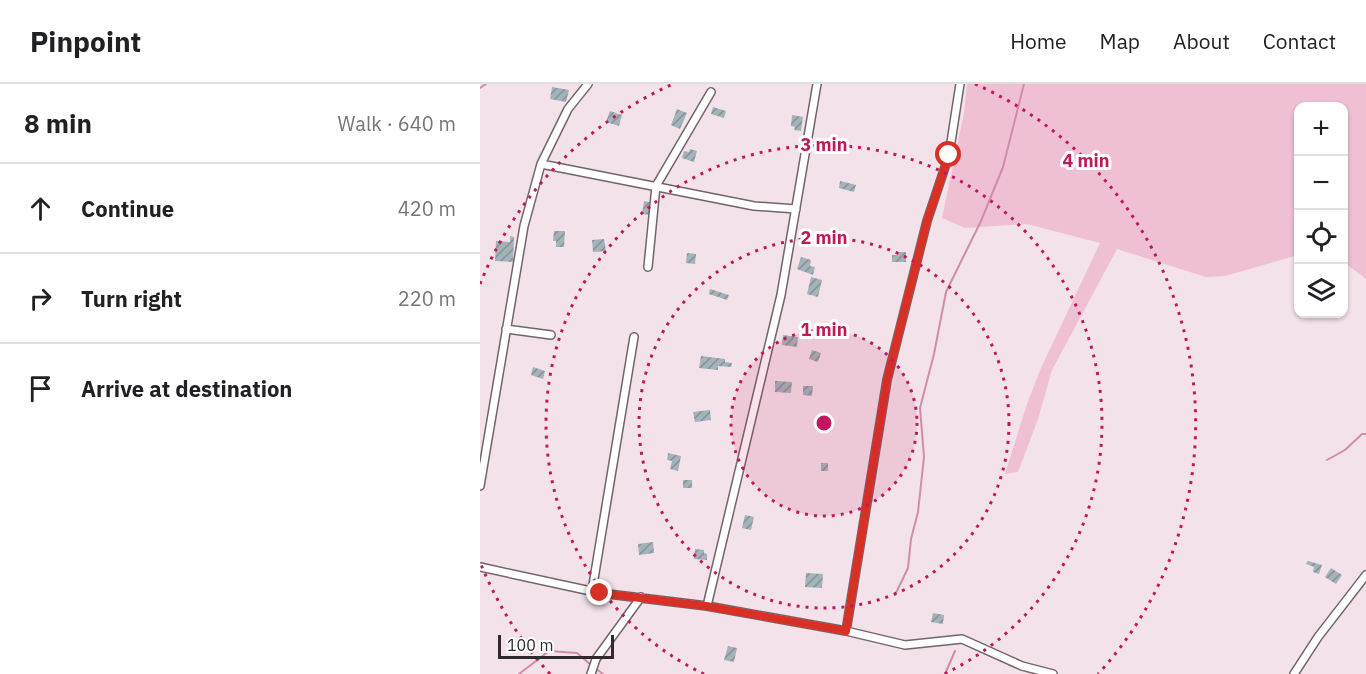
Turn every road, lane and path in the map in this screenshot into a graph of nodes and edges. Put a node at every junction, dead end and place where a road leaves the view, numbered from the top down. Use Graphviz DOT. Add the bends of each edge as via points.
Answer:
graph roads {
  1 [pos="588,84"];
  2 [pos="817,84"];
  3 [pos="960,84"];
  4 [pos="711,92"];
  5 [pos="541,164"];
  6 [pos="656,186"];
  7 [pos="796,209"];
  8 [pos="648,267"];
  9 [pos="506,329"];
  10 [pos="551,334"];
  11 [pos="634,337"];
  12 [pos="480,486"];
  13 [pos="480,567"];
  14 [pos="1366,575"];
  15 [pos="592,591"];
  16 [pos="641,597"];
  17 [pos="706,606"];
  18 [pos="846,631"];
  19 [pos="591,674"];
  20 [pos="1053,674"];
  21 [pos="1294,674"];
  1 -- 5 [label="street" via="568,109"];
  2 -- 7 [label="street"];
  3 -- 18 [label="street" via="949,155 927,221 887,380"];
  4 -- 6 [label="street"];
  5 -- 6 [label="street"];
  5 -- 9 [label="street" via="524,226"];
  6 -- 7 [label="street" via="754,206"];
  6 -- 8 [label="street"];
  7 -- 17 [label="street" via="781,295"];
  9 -- 10 [label="street"];
  9 -- 12 [label="street"];
  11 -- 15 [label="street"];
  13 -- 15 [label="street"];
  14 -- 21 [label="street"];
  15 -- 16 [label="street"];
  16 -- 17 [label="street"];
  16 -- 19 [label="street" via="618,625"];
  17 -- 18 [label="street"];
  18 -- 20 [label="street" via="905,645 962,639 1022,666"];
}
